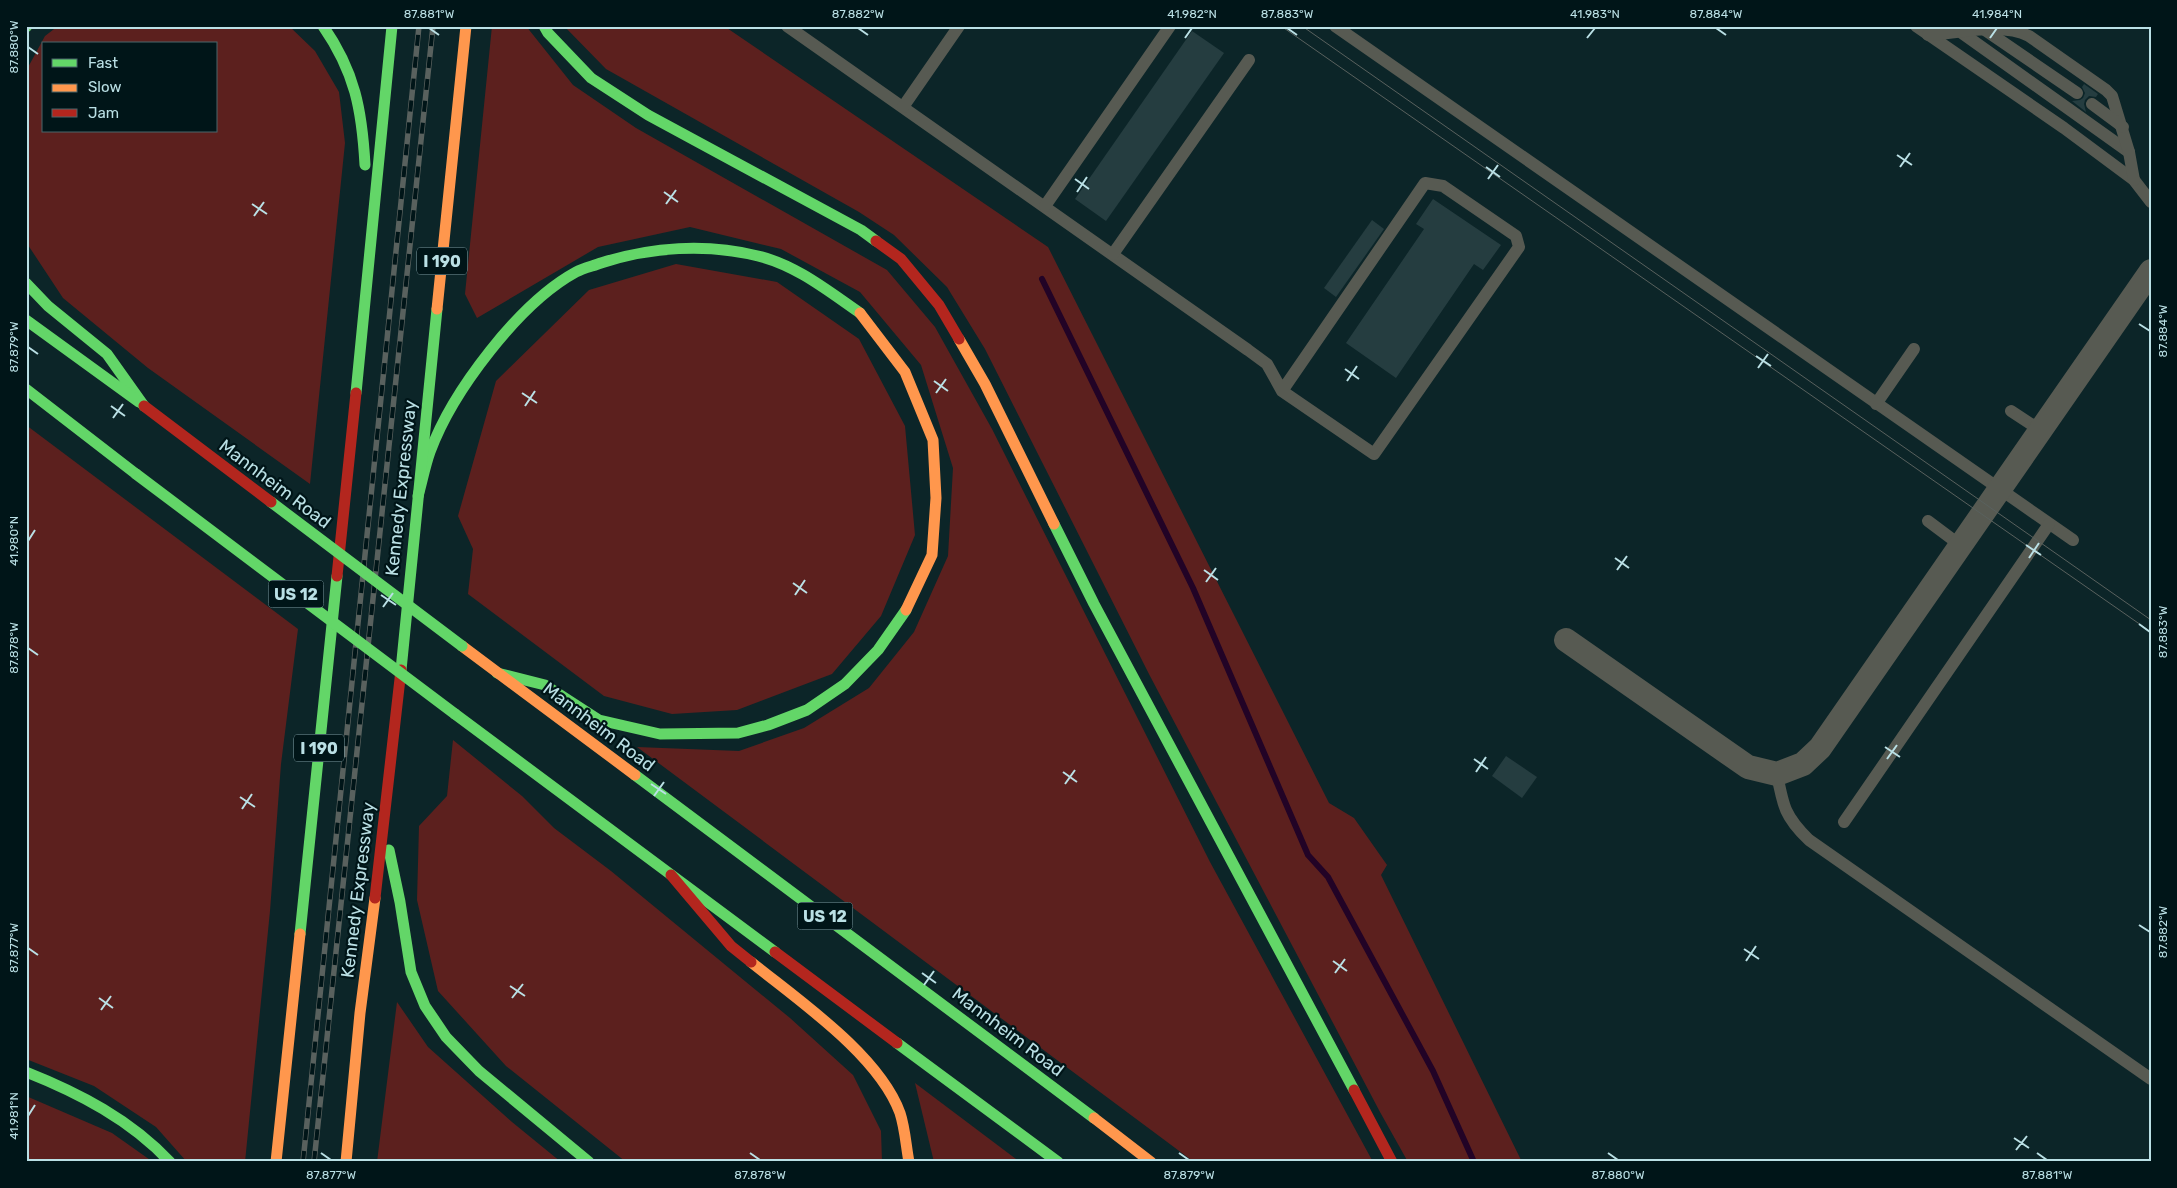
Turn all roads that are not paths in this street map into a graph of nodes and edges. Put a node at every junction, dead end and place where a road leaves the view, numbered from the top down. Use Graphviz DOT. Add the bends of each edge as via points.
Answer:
graph roads {
  1 [pos="323,26"];
  2 [pos="392,26"];
  3 [pos="466,26"];
  4 [pos="544,26"];
  5 [pos="787,26"];
  6 [pos="959,26"];
  7 [pos="1170,26"];
  8 [pos="1335,26"];
  9 [pos="1916,26"];
  10 [pos="1985,30"];
  11 [pos="1962,33"];
  12 [pos="1928,35"];
  13 [pos="1249,60"];
  14 [pos="2077,93"];
  15 [pos="2092,104"];
  16 [pos="903,107"];
  17 [pos="2123,127"];
  18 [pos="2129,152"];
  19 [pos="2134,180"];
  20 [pos="2151,202"];
  21 [pos="1045,206"];
  22 [pos="1113,254"];
  23 [pos="2151,271"];
  24 [pos="26,283"];
  25 [pos="26,320"];
  26 [pos="361,334"];
  27 [pos="1914,349"];
  28 [pos="26,389"];
  29 [pos="1282,391"];
  30 [pos="1876,404"];
  31 [pos="144,406"];
  32 [pos="2011,411"];
  33 [pos="2040,430"];
  34 [pos="1999,489"];
  35 [pos="418,496"];
  36 [pos="1928,521"];
  37 [pos="2049,524"];
  38 [pos="2073,540"];
  39 [pos="1960,545"];
  40 [pos="1566,640"];
  41 [pos="497,673"];
  42 [pos="1777,774"];
  43 [pos="1844,822"];
  44 [pos="384,832"];
  45 [pos="671,875"];
  46 [pos="26,1072"];
  47 [pos="2151,1079"];
  48 [pos="170,1162"];
  49 [pos="276,1162"];
  50 [pos="346,1162"];
  51 [pos="590,1162"];
  52 [pos="909,1162"];
  53 [pos="1058,1162"];
  54 [pos="1151,1162"];
  55 [pos="1392,1162"];
  1 -- 26 [label="main road" via="353,76 360,104 365,178"];
  2 -- 26 [label="main road, I 190"];
  3 -- 35 [label="main road, Kennedy Expressway / I 190"];
  4 -- 55 [label="main road" via="591,78 648,116 861,230 901,259 939,305 985,384 1094,604"];
  5 -- 16 [label="lane"];
  6 -- 16 [label="lane"];
  7 -- 21 [label="lane"];
  8 -- 30 [label="lane"];
  9 -- 12 [label="lane"];
  10 -- 11 [label="lane"];
  10 -- 14 [label="lane"];
  10 -- 17 [label="lane" via="2005,28 2019,31 2106,90 2112,96"];
  11 -- 12 [label="lane"];
  11 -- 18 [label="lane"];
  12 -- 19 [label="lane" via="2096,158"];
  13 -- 22 [label="lane"];
  15 -- 17 [label="lane"];
  16 -- 21 [label="lane"];
  17 -- 18 [label="lane"];
  18 -- 19 [label="lane"];
  19 -- 20 [label="lane"];
  21 -- 22 [label="lane"];
  22 -- 29 [label="lane" via="1267,364"];
  23 -- 33 [label="street"];
  24 -- 31 [label="main road" via="48,306 107,354"];
  25 -- 31 [label="main road, Mannheim Road / US 12"];
  26 -- 49 [label="main road, I 190"];
  27 -- 30 [label="lane"];
  28 -- 45 [label="main road, US 12, bridge"];
  29 -- 29 [label="lane" via="1374,454 1519,247 1516,236 1443,186 1425,183"];
  30 -- 34 [label="lane"];
  31 -- 41 [label="main road, Mannheim Road / US 12, bridge"];
  32 -- 33 [label="lane"];
  33 -- 34 [label="street"];
  34 -- 37 [label="lane"];
  34 -- 39 [label="street"];
  35 -- 41 [label="main road" via="430,452 446,419 501,338 550,289 577,271 630,254 702,247 759,256 806,276 861,314 905,372 933,440 936,498 932,555 908,607 878,650 845,684 807,710 768,726 738,733 660,734 599,720 545,685"];
  35 -- 44 [label="main road, Kennedy Expressway / I 190"];
  36 -- 39 [label="lane"];
  37 -- 38 [label="lane"];
  37 -- 43 [label="lane"];
  39 -- 42 [label="street" via="1820,748 1803,764"];
  40 -- 42 [label="street" via="1748,767"];
  41 -- 54 [label="main road, Mannheim Road / US 12"];
  42 -- 47 [label="lane" via="1783,808 1809,840"];
  44 -- 50 [label="main road, Kennedy Expressway / I 190" via="360,1013"];
  44 -- 51 [label="main road" via="411,972 425,1006 446,1037 479,1071"];
  45 -- 52 [label="main road" via="731,946 842,1036 879,1075 900,1113"];
  45 -- 53 [label="main road, US 12"];
  46 -- 48 [label="main road" via="107,1112 158,1148"];
}
